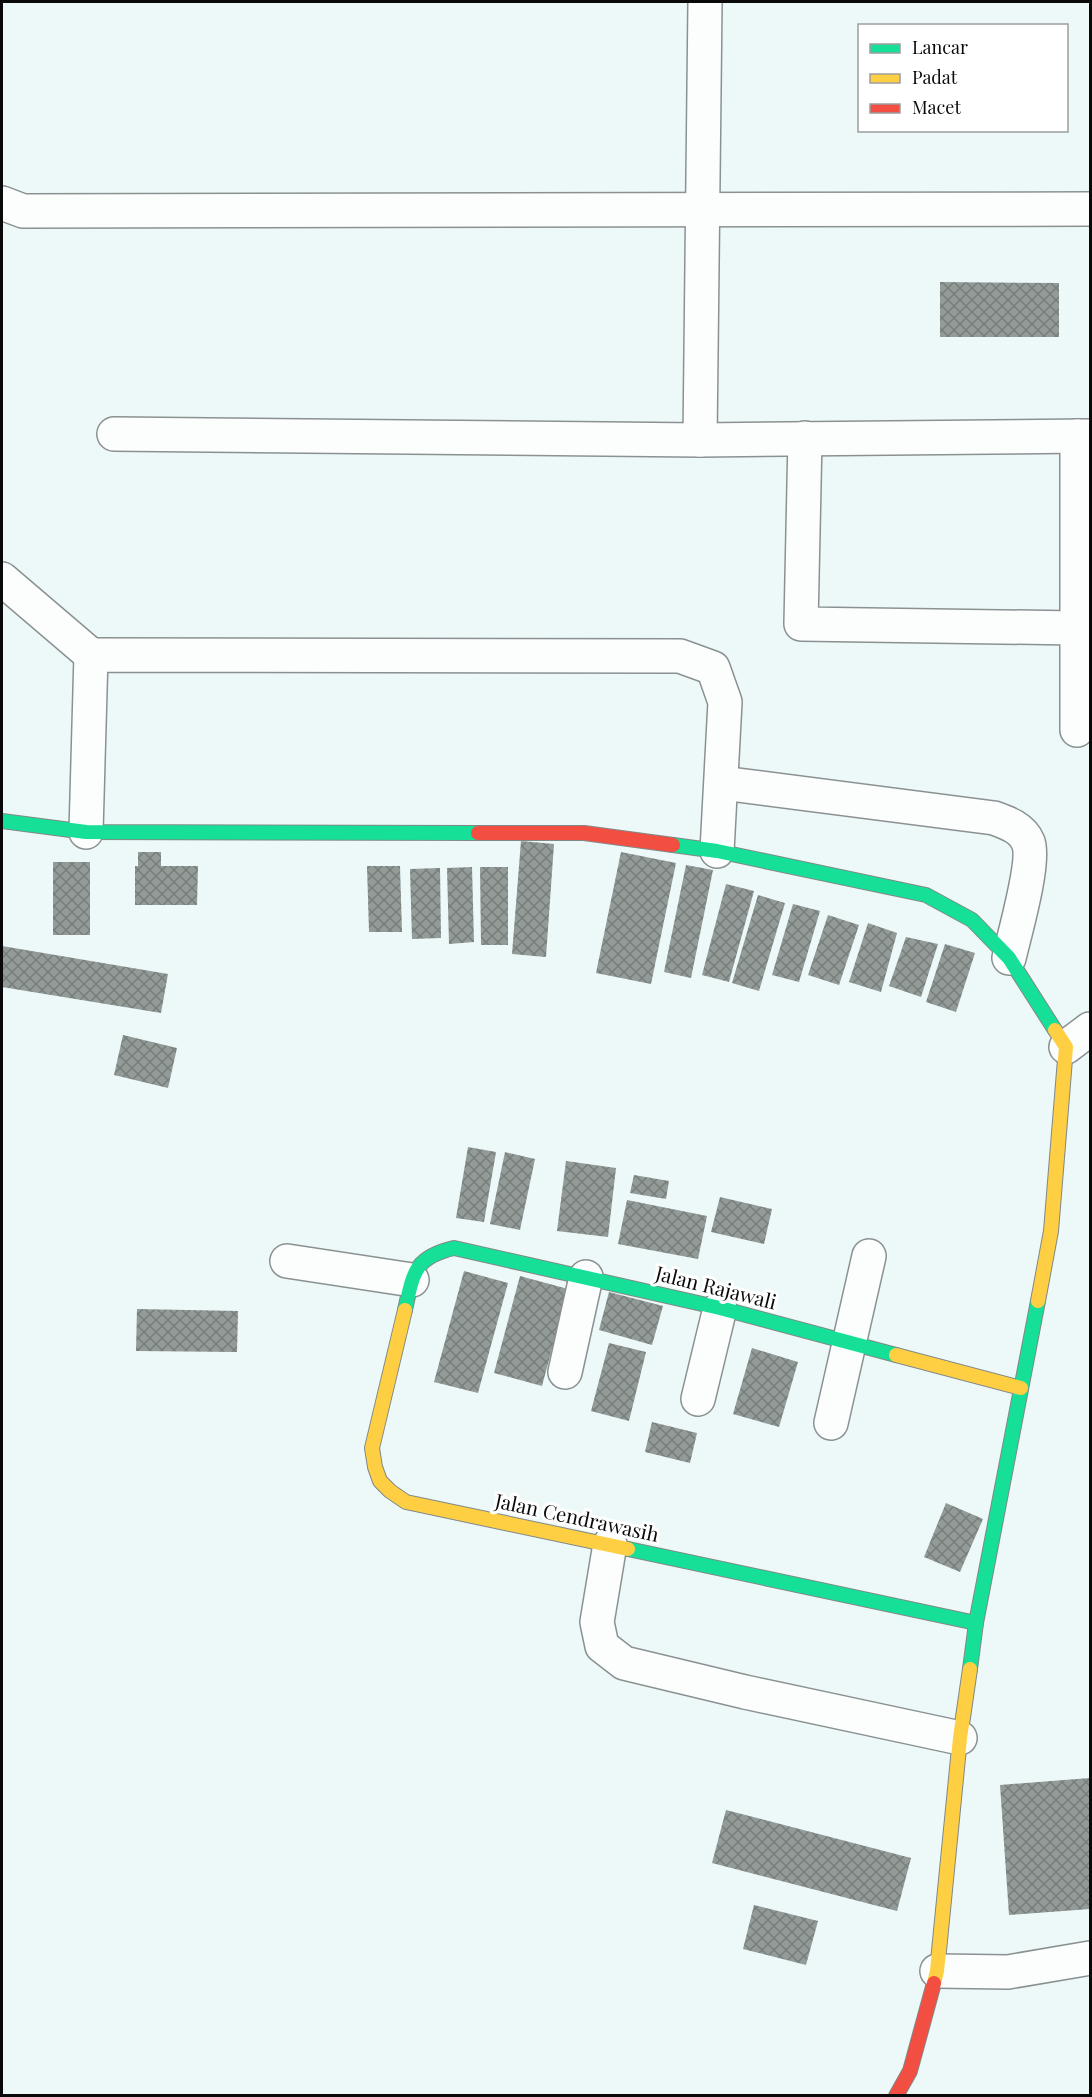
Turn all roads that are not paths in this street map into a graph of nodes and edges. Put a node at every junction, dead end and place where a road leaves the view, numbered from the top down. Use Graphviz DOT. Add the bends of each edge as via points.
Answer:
graph roads {
  1 [pos="705,2"];
  2 [pos="2,203"];
  3 [pos="1090,209"];
  4 [pos="702,210"];
  5 [pos="114,434"];
  6 [pos="1084,436"];
  7 [pos="805,438"];
  8 [pos="699,440"];
  9 [pos="2,579"];
  10 [pos="1077,628"];
  11 [pos="91,655"];
  12 [pos="1077,730"];
  13 [pos="722,783"];
  14 [pos="2,821"];
  15 [pos="86,832"];
  16 [pos="717,851"];
  17 [pos="1009,958"];
  18 [pos="1078,1038"];
  19 [pos="869,1256"];
  20 [pos="286,1261"];
  21 [pos="586,1277"];
  22 [pos="412,1280"];
  23 [pos="720,1308"];
  24 [pos="849,1343"];
  25 [pos="566,1372"];
  26 [pos="1021,1388"];
  27 [pos="698,1399"];
  28 [pos="831,1423"];
  29 [pos="610,1544"];
  30 [pos="976,1623"];
  31 [pos="960,1738"];
  32 [pos="1090,1958"];
  33 [pos="937,1971"];
  34 [pos="896,2096"];
  1 -- 4 [label="street"];
  2 -- 4 [label="street" via="23,211"];
  3 -- 4 [label="street"];
  4 -- 8 [label="street"];
  5 -- 8 [label="street"];
  6 -- 7 [label="street"];
  6 -- 10 [label="street"];
  7 -- 8 [label="street"];
  7 -- 10 [label="street" via="801,624"];
  9 -- 11 [label="street"];
  10 -- 12 [label="street"];
  11 -- 13 [label="street" via="680,656 713,668 725,702"];
  11 -- 15 [label="street"];
  13 -- 16 [label="street"];
  13 -- 17 [label="street" via="994,819 1015,826 1028,842 1031,860"];
  14 -- 15 [label="street"];
  15 -- 16 [label="street" via="584,833"];
  16 -- 17 [label="street" via="926,895 972,920"];
  17 -- 18 [label="street"];
  18 -- 26 [label="street" via="1050,1231"];
  19 -- 24 [label="street"];
  20 -- 22 [label="street"];
  21 -- 22 [label="street, Jalan Rajawali" via="454,1248 434,1252 419,1264"];
  21 -- 23 [label="street, Jalan Rajawali"];
  21 -- 25 [label="street"];
  22 -- 29 [label="street, Jalan Cendrawasih" via="372,1448 374,1472 387,1491 406,1502"];
  23 -- 24 [label="street, Jalan Rajawali"];
  23 -- 27 [label="street"];
  24 -- 26 [label="street, Jalan Rajawali"];
  24 -- 28 [label="street"];
  26 -- 30 [label="street"];
  29 -- 30 [label="street, Jalan Cendrawasih"];
  29 -- 31 [label="street" via="597,1622 602,1646 624,1663"];
  30 -- 31 [label="street"];
  31 -- 33 [label="street"];
  32 -- 33 [label="street" via="1008,1972"];
  33 -- 34 [label="street" via="910,2071"];
}
